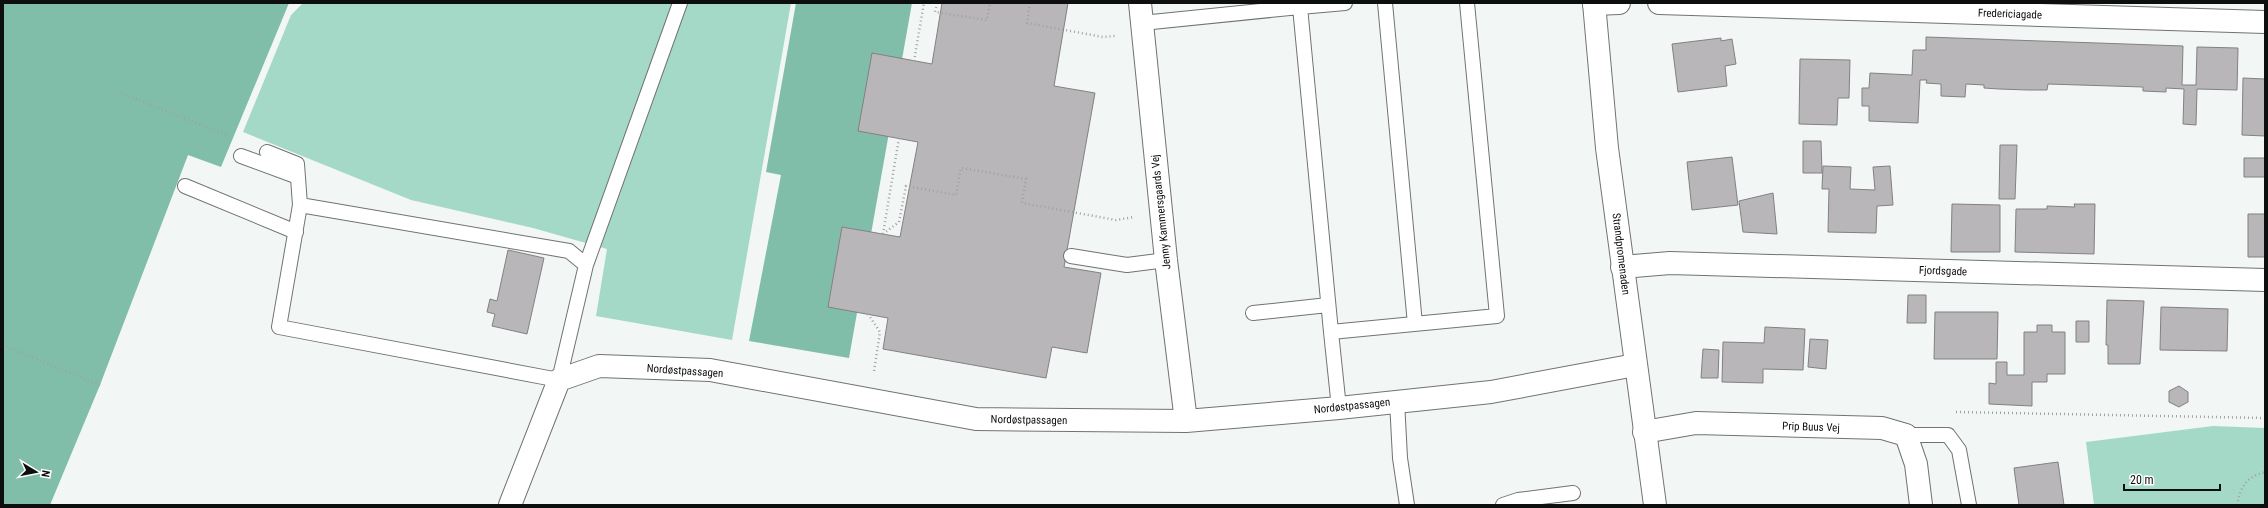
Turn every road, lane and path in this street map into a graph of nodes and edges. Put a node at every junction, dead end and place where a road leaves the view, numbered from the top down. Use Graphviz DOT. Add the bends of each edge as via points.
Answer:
graph roads {
  1 [pos="680,3"];
  2 [pos="924,3"];
  3 [pos="937,3"];
  4 [pos="990,3"];
  5 [pos="1030,3"];
  6 [pos="1345,3"];
  7 [pos="1385,3"];
  8 [pos="1467,3"];
  9 [pos="1594,3"];
  10 [pos="1619,3"];
  11 [pos="1659,3"];
  12 [pos="1300,7"];
  13 [pos="1140,13"];
  14 [pos="2265,22"];
  15 [pos="1103,37"];
  16 [pos="914,61"];
  17 [pos="121,93"];
  18 [pos="899,138"];
  19 [pos="267,152"];
  20 [pos="241,156"];
  21 [pos="298,177"];
  22 [pos="185,186"];
  23 [pos="300,205"];
  24 [pos="1116,220"];
  25 [pos="296,232"];
  26 [pos="1071,256"];
  27 [pos="1166,260"];
  28 [pos="586,265"];
  29 [pos="1622,267"];
  30 [pos="2265,280"];
  31 [pos="1328,305"];
  32 [pos="1253,313"];
  33 [pos="868,314"];
  34 [pos="1415,324"];
  35 [pos="1330,332"];
  36 [pos="3,345"];
  37 [pos="877,354"];
  38 [pos="1635,365"];
  39 [pos="559,380"];
  40 [pos="100,385"];
  41 [pos="1397,401"];
  42 [pos="1339,408"];
  43 [pos="2265,418"];
  44 [pos="1186,421"];
  45 [pos="1644,432"];
  46 [pos="1906,435"];
  47 [pos="1948,436"];
  48 [pos="2265,472"];
  49 [pos="1573,492"];
  50 [pos="510,505"];
  51 [pos="1407,505"];
  52 [pos="1503,505"];
  53 [pos="1655,505"];
  54 [pos="1921,505"];
  55 [pos="1969,505"];
  56 [pos="2237,505"];
  1 -- 28 [label="lane"];
  2 -- 16 [label="path"];
  3 -- 4 [label="path" via="935,12 987,20"];
  5 -- 15 [label="path" via="1026,23"];
  6 -- 12 [label="lane"];
  7 -- 34 [label="lane"];
  8 -- 34 [label="lane" via="1497,316"];
  9 -- 10 [label="street"];
  9 -- 29 [label="street, Strandpromenaden" via="1607,148"];
  11 -- 14 [label="street, Fredericiagade"];
  12 -- 13 [label="lane"];
  12 -- 31 [label="lane"];
  13 -- 27 [label="street, Jenny Kammersgaards Vej"];
  17 -- 19 [label="path"];
  18 -- 24 [label="path" via="882,234 899,222 906,186 956,195 961,168 1026,179 1022,202"];
  19 -- 21 [label="lane" via="297,164"];
  20 -- 21 [label="lane"];
  21 -- 23 [label="lane"];
  22 -- 25 [label="lane"];
  23 -- 25 [label="lane"];
  23 -- 28 [label="lane" via="569,251"];
  25 -- 39 [label="lane" via="280,327"];
  26 -- 27 [label="lane" via="1127,265"];
  27 -- 44 [label="street, Jenny Kammersgaards Vej"];
  28 -- 39 [label="lane"];
  29 -- 30 [label="street, Fjordsgade" via="1670,263"];
  29 -- 38 [label="street, Strandpromenaden"];
  31 -- 32 [label="lane"];
  31 -- 35 [label="lane"];
  33 -- 37 [label="path" via="880,332"];
  34 -- 35 [label="lane"];
  35 -- 42 [label="lane"];
  36 -- 40 [label="path"];
  38 -- 41 [label="street, Nordøstpassagen" via="1490,392"];
  38 -- 45 [label="street, Strandpromenaden"];
  39 -- 44 [label="street, Nordøstpassagen" via="599,366 710,370 976,419"];
  39 -- 50 [label="street"];
  41 -- 42 [label="street, Nordøstpassagen"];
  41 -- 51 [label="lane" via="1400,458"];
  42 -- 44 [label="street, Nordøstpassagen"];
  43 -- 47 [label="path" via="1962,411 1950,413"];
  45 -- 46 [label="street, Prip Buus Vej" via="1696,424 1882,428"];
  45 -- 53 [label="street, Strandpromenaden"];
  46 -- 47 [label="lane"];
  46 -- 54 [label="street" via="1916,464"];
  47 -- 55 [label="lane" via="1959,450"];
  48 -- 56 [label="path" via="2252,475 2240,490"];
  49 -- 52 [label="lane" via="1518,500"];
}
